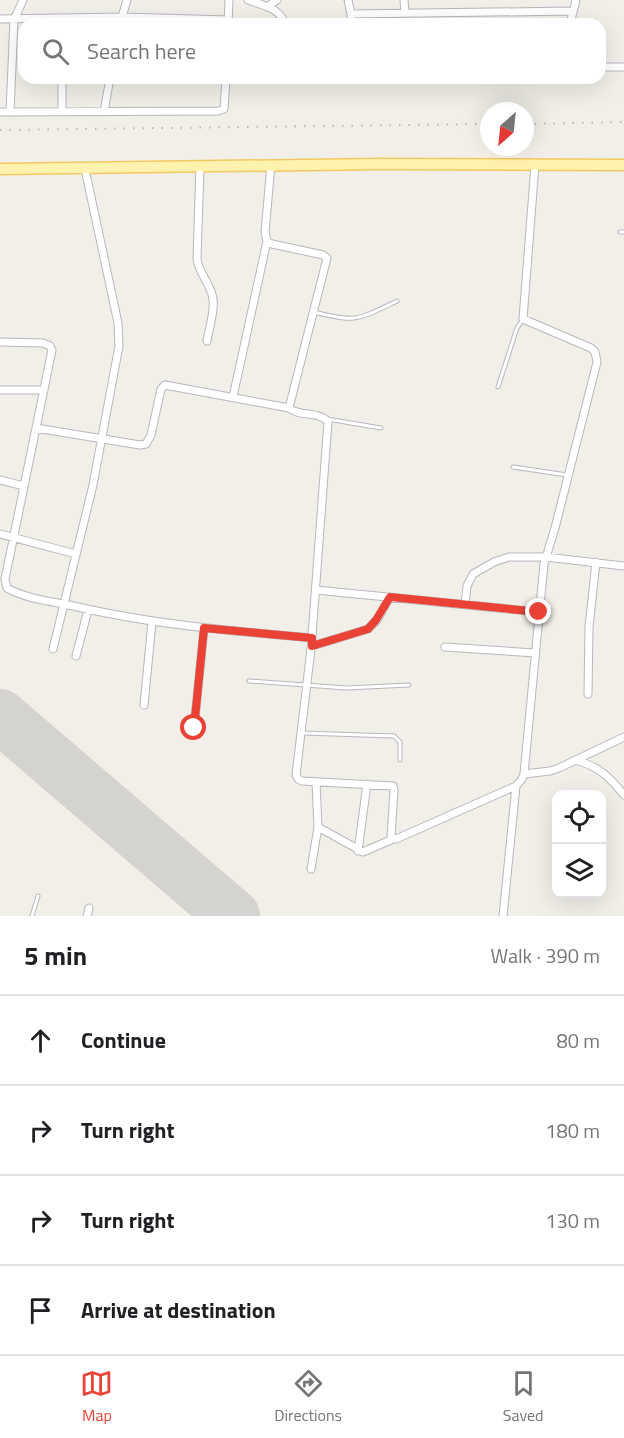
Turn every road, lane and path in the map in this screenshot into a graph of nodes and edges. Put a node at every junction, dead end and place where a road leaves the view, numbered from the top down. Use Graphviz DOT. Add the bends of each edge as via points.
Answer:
graph roads {
  1 [pos="23,0"];
  2 [pos="127,0"];
  3 [pos="229,0"];
  4 [pos="249,0"];
  5 [pos="277,0"];
  6 [pos="348,0"];
  7 [pos="404,0"];
  8 [pos="576,0"];
  9 [pos="267,7"];
  10 [pos="573,11"];
  11 [pos="351,14"];
  12 [pos="405,14"];
  13 [pos="122,18"];
  14 [pos="228,18"];
  15 [pos="282,18"];
  16 [pos="351,18"];
  17 [pos="571,18"];
  18 [pos="0,19"];
  19 [pos="14,20"];
  20 [pos="18,20"];
  21 [pos="624,67"];
  22 [pos="606,68"];
  23 [pos="62,84"];
  24 [pos="109,84"];
  25 [pos="226,84"];
  26 [pos="0,112"];
  27 [pos="10,112"];
  28 [pos="62,112"];
  29 [pos="104,112"];
  30 [pos="271,165"];
  31 [pos="535,165"];
  32 [pos="624,165"];
  33 [pos="200,166"];
  34 [pos="86,169"];
  35 [pos="0,170"];
  36 [pos="267,241"];
  37 [pos="397,301"];
  38 [pos="314,312"];
  39 [pos="523,319"];
  40 [pos="207,341"];
  41 [pos="0,342"];
  42 [pos="498,387"];
  43 [pos="0,390"];
  44 [pos="44,390"];
  45 [pos="233,397"];
  46 [pos="289,408"];
  47 [pos="327,419"];
  48 [pos="36,428"];
  49 [pos="381,428"];
  50 [pos="102,438"];
  51 [pos="513,467"];
  52 [pos="569,476"];
  53 [pos="0,480"];
  54 [pos="24,486"];
  55 [pos="0,534"];
  56 [pos="13,537"];
  57 [pos="76,554"];
  58 [pos="546,557"];
  59 [pos="596,562"];
  60 [pos="624,566"];
  61 [pos="316,590"];
  62 [pos="390,597"];
  63 [pos="64,604"];
  64 [pos="465,604"];
  65 [pos="88,610"];
  66 [pos="539,612"];
  67 [pos="152,622"];
  68 [pos="204,628"];
  69 [pos="312,642"];
  70 [pos="445,647"];
  71 [pos="52,649"];
  72 [pos="535,653"];
  73 [pos="76,656"];
  74 [pos="249,681"];
  75 [pos="307,685"];
  76 [pos="409,685"];
  77 [pos="588,694"];
  78 [pos="144,705"];
  79 [pos="194,728"];
  80 [pos="302,733"];
  81 [pos="624,737"];
  82 [pos="400,760"];
  83 [pos="575,760"];
  84 [pos="524,774"];
  85 [pos="316,782"];
  86 [pos="367,784"];
  87 [pos="516,786"];
  88 [pos="624,795"];
  89 [pos="318,827"];
  90 [pos="393,839"];
  91 [pos="358,850"];
  92 [pos="311,869"];
  93 [pos="38,896"];
  94 [pos="32,916"];
  95 [pos="502,916"];
  1 -- 19 [label="street"];
  2 -- 13 [label="street"];
  3 -- 14 [label="street"];
  4 -- 9 [label="street"];
  5 -- 9 [label="street"];
  6 -- 11 [label="street"];
  7 -- 12 [label="street"];
  8 -- 10 [label="street"];
  9 -- 15 [label="street"];
  10 -- 12 [label="street"];
  10 -- 17 [label="street"];
  11 -- 12 [label="street"];
  11 -- 16 [label="street"];
  18 -- 19 [label="street"];
  19 -- 20 [label="street"];
  19 -- 27 [label="street"];
  21 -- 22 [label="street"];
  23 -- 28 [label="street"];
  24 -- 29 [label="street"];
  25 -- 29 [label="street" via="222,111"];
  26 -- 27 [label="street"];
  27 -- 28 [label="street"];
  28 -- 29 [label="street"];
  30 -- 31 [label="main road"];
  30 -- 33 [label="main road"];
  30 -- 36 [label="street"];
  31 -- 32 [label="main road"];
  31 -- 39 [label="street"];
  33 -- 34 [label="main road"];
  33 -- 40 [label="street" via="197,259 213,302"];
  34 -- 35 [label="main road"];
  34 -- 50 [label="street" via="119,335"];
  36 -- 38 [label="street" via="327,256"];
  36 -- 45 [label="street"];
  37 -- 38 [label="lane" via="357,319"];
  38 -- 46 [label="street"];
  39 -- 42 [label="lane"];
  39 -- 52 [label="street" via="591,348 597,356"];
  41 -- 44 [label="street" via="50,346"];
  43 -- 44 [label="street"];
  44 -- 48 [label="street"];
  45 -- 46 [label="street"];
  45 -- 50 [label="street" via="165,385 148,442 140,445"];
  46 -- 47 [label="street"];
  47 -- 49 [label="lane"];
  47 -- 61 [label="street"];
  48 -- 50 [label="street"];
  48 -- 54 [label="street"];
  50 -- 57 [label="street"];
  51 -- 52 [label="lane"];
  52 -- 58 [label="street"];
  53 -- 54 [label="street"];
  54 -- 56 [label="street"];
  55 -- 56 [label="street"];
  56 -- 57 [label="street"];
  56 -- 63 [label="street" via="5,579 7,588"];
  57 -- 63 [label="street"];
  58 -- 59 [label="street"];
  58 -- 64 [label="street" via="509,557 486,566 471,577"];
  58 -- 66 [label="street"];
  59 -- 60 [label="street"];
  59 -- 77 [label="street" via="589,627"];
  61 -- 62 [label="street"];
  61 -- 69 [label="street"];
  62 -- 64 [label="street"];
  62 -- 69 [label="street" via="368,629"];
  63 -- 65 [label="street"];
  63 -- 71 [label="street"];
  64 -- 66 [label="street"];
  65 -- 67 [label="street"];
  65 -- 73 [label="street"];
  66 -- 72 [label="street"];
  67 -- 68 [label="street"];
  67 -- 78 [label="street"];
  68 -- 69 [label="street"];
  68 -- 79 [label="street"];
  69 -- 75 [label="street"];
  70 -- 72 [label="street"];
  72 -- 84 [label="street"];
  74 -- 75 [label="lane"];
  75 -- 76 [label="lane"];
  75 -- 80 [label="street"];
  80 -- 82 [label="lane" via="394,736 399,739"];
  80 -- 85 [label="street" via="297,778"];
  81 -- 83 [label="street"];
  83 -- 84 [label="street" via="550,771"];
  83 -- 88 [label="street" via="601,770"];
  84 -- 87 [label="street"];
  85 -- 86 [label="street"];
  85 -- 89 [label="street"];
  86 -- 90 [label="street" via="394,787 390,834"];
  86 -- 91 [label="street"];
  87 -- 90 [label="street"];
  87 -- 95 [label="street"];
  89 -- 91 [label="street"];
  89 -- 92 [label="street"];
  90 -- 91 [label="street" via="366,852"];
  93 -- 94 [label="lane"];
}
